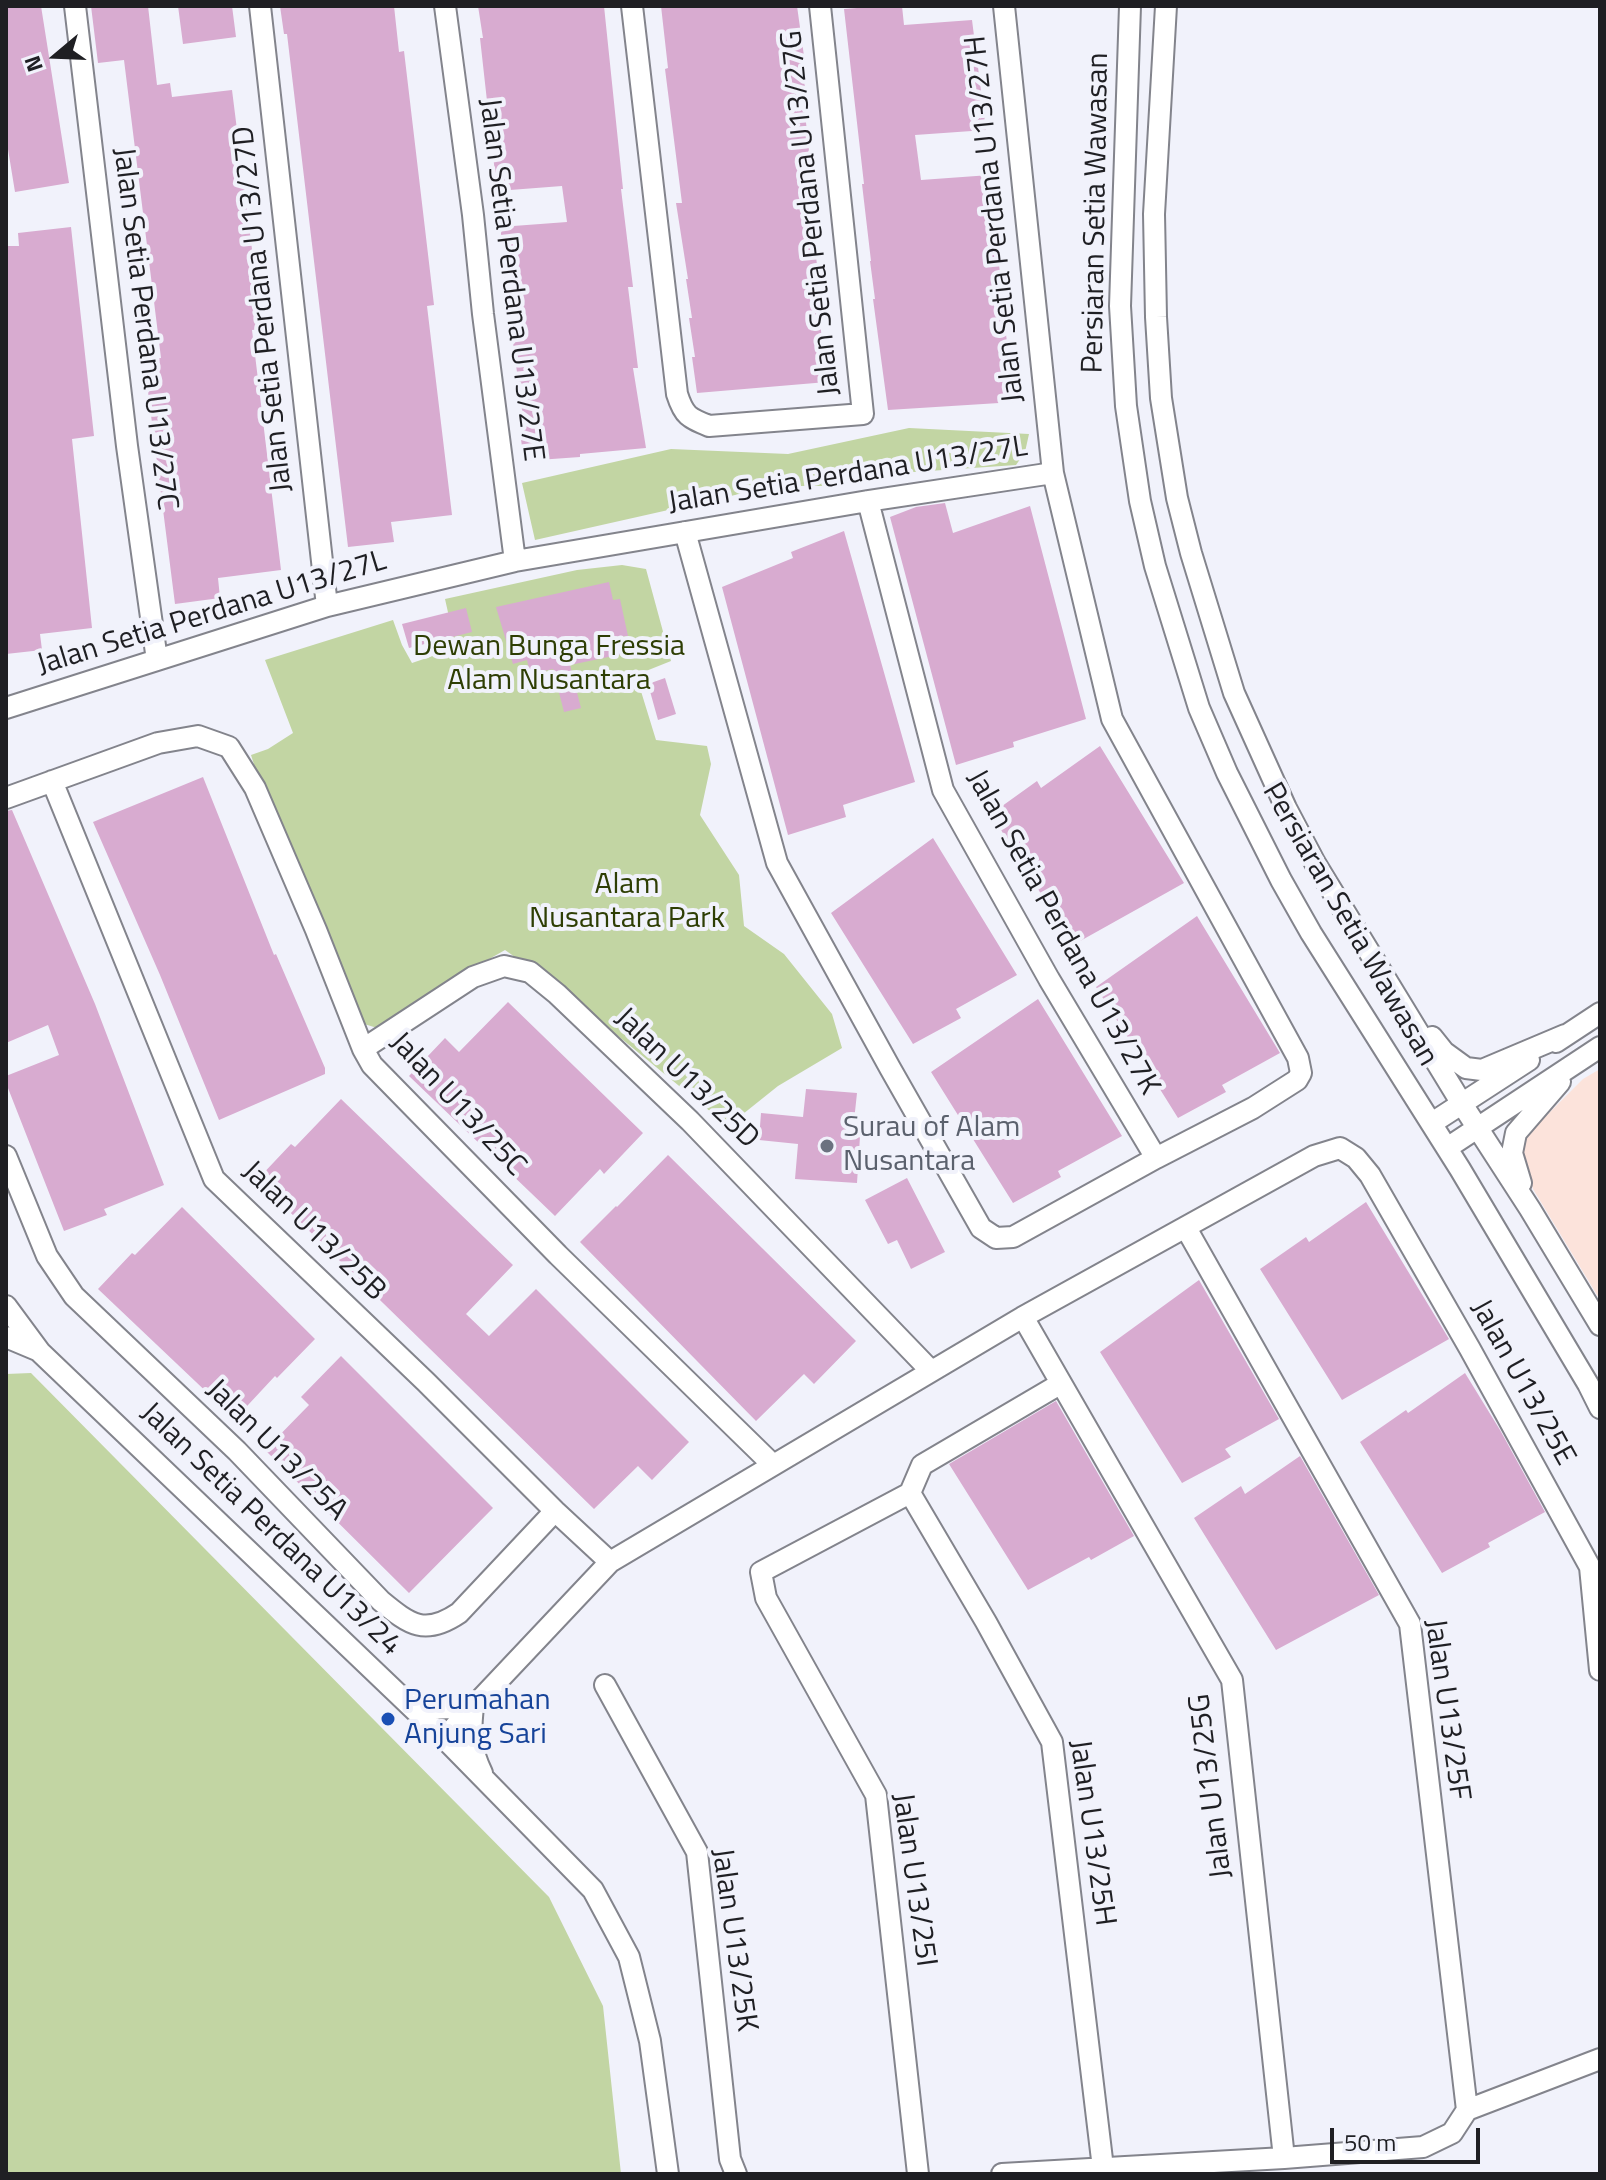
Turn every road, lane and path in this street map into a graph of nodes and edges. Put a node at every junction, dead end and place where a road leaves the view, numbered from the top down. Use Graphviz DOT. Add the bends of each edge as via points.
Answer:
graph roads {
  1 [pos="75,6"];
  2 [pos="260,6"];
  3 [pos="445,6"];
  4 [pos="632,6"];
  5 [pos="820,6"];
  6 [pos="1004,6"];
  7 [pos="1130,6"];
  8 [pos="1166,6"];
  9 [pos="1053,473"];
  10 [pos="868,501"];
  11 [pos="685,532"];
  12 [pos="515,561"];
  13 [pos="327,606"];
  14 [pos="157,660"];
  15 [pos="6,708"];
  16 [pos="52,781"];
  17 [pos="6,798"];
  18 [pos="1392,987"];
  19 [pos="1600,1013"];
  20 [pos="1565,1035"];
  21 [pos="1600,1047"];
  22 [pos="363,1049"];
  23 [pos="1579,1060"];
  24 [pos="1462,1104"];
  25 [pos="1432,1123"];
  26 [pos="1478,1129"];
  27 [pos="1447,1148"];
  28 [pos="6,1156"];
  29 [pos="1156,1158"];
  30 [pos="1530,1209"];
  31 [pos="1186,1228"];
  32 [pos="7,1310"];
  33 [pos="1023,1317"];
  34 [pos="1600,1325"];
  35 [pos="6,1337"];
  36 [pos="40,1352"];
  37 [pos="931,1371"];
  38 [pos="1060,1384"];
  39 [pos="1600,1408"];
  40 [pos="772,1464"];
  41 [pos="910,1493"];
  42 [pos="555,1511"];
  43 [pos="610,1562"];
  44 [pos="1600,1670"];
  45 [pos="605,1685"];
  46 [pos="407,1703"];
  47 [pos="473,1707"];
  48 [pos="444,1738"];
  49 [pos="486,1782"];
  50 [pos="1600,2059"];
  51 [pos="1467,2110"];
  52 [pos="1284,2158"];
  53 [pos="1103,2168"];
  54 [pos="668,2174"];
  55 [pos="736,2174"];
  56 [pos="918,2174"];
  57 [pos="1002,2174"];
  1 -- 14 [label="street, Jalan Setia Perdana U13/27C"];
  2 -- 13 [label="street, Jalan Setia Perdana U13/27D"];
  3 -- 12 [label="street, Jalan Setia Perdana U13/27E"];
  4 -- 5 [label="street, Jalan Setia Perdana U13/27G" via="677,394 691,419 709,426 863,414"];
  6 -- 9 [label="street, Jalan Setia Perdana U13/27H"];
  7 -- 25 [label="street, Persiaran Setia Wawasan" via="1120,306 1128,420 1155,566 1199,708 1251,823 1311,933"];
  8 -- 18 [label="street, Persiaran Setia Wawasan" via="1154,214 1156,317 1161,398 1177,498 1234,693 1256,744 1315,863"];
  9 -- 10 [label="street, Jalan Setia Perdana U13/27L"];
  9 -- 29 [label="street, Jalan Setia Perdana U13/27L" via="1112,719 1301,1065 1291,1085"];
  10 -- 11 [label="street, Jalan Setia Perdana U13/27L"];
  10 -- 29 [label="street, Jalan Setia Perdana U13/27K" via="943,790"];
  11 -- 12 [label="street, Jalan Setia Perdana U13/27L"];
  11 -- 29 [label="street, Jalan Setia Perdana U13/27L" via="777,863 981,1228 996,1238 1013,1237"];
  12 -- 13 [label="street, Jalan Setia Perdana U13/27L"];
  13 -- 14 [label="street, Jalan Setia Perdana U13/27L"];
  14 -- 15 [label="street, Jalan Setia Perdana U13/27L"];
  16 -- 17 [label="street"];
  16 -- 22 [label="street, Jalan U13/25C" via="158,743 198,736 229,747 255,788"];
  16 -- 42 [label="street, Jalan U13/25B" via="214,1179"];
  18 -- 20 [label="street" via="1444,1052 1466,1068 1482,1070"];
  18 -- 24 [label="street, Persiaran Setia Wawasan"];
  19 -- 20 [label="street"];
  20 -- 24 [label="street"];
  21 -- 23 [label="street"];
  22 -- 37 [label="street, Jalan U13/25D" via="473,977 504,966 530,972 690,1121"];
  22 -- 40 [label="street, Jalan U13/25C" via="372,1065 525,1221"];
  23 -- 26 [label="street"];
  23 -- 30 [label="street" via="1516,1133 1512,1153"];
  24 -- 25 [label="street"];
  24 -- 26 [label="street, Persiaran Setia Wawasan"];
  25 -- 27 [label="street, Persiaran Setia Wawasan"];
  26 -- 27 [label="street"];
  26 -- 30 [label="street, Persiaran Setia Wawasan"];
  27 -- 39 [label="street, Persiaran Setia Wawasan"];
  28 -- 42 [label="street, Jalan U13/25A" via="47,1256 74,1296 402,1619 427,1627 445,1623"];
  30 -- 34 [label="street, Persiaran Setia Wawasan"];
  31 -- 33 [label="street"];
  31 -- 44 [label="street, Jalan U13/25E" via="1314,1156 1340,1148 1356,1158 1470,1349 1590,1567"];
  31 -- 51 [label="street, Jalan U13/25F" via="1410,1624"];
  32 -- 36 [label="street, Jalan Setia Perdana U13/24"];
  33 -- 37 [label="street"];
  33 -- 38 [label="street, Jalan U13/25G"];
  35 -- 36 [label="street"];
  36 -- 46 [label="street, Jalan Setia Perdana U13/24"];
  37 -- 40 [label="street"];
  38 -- 41 [label="street" via="922,1465"];
  38 -- 52 [label="street, Jalan U13/25G" via="1232,1680"];
  40 -- 43 [label="street"];
  41 -- 53 [label="street, Jalan U13/25H" via="1052,1742"];
  41 -- 56 [label="street, Jalan U13/25I" via="761,1572 766,1598 876,1795"];
  42 -- 43 [label="street, Jalan U13/25B"];
  43 -- 47 [label="street"];
  45 -- 55 [label="street, Jalan U13/25K" via="697,1852 730,2159"];
  46 -- 47 [label="street" via="429,1709"];
  46 -- 48 [label="street, Jalan Setia Perdana U13/24"];
  47 -- 48 [label="street"];
  47 -- 49 [label="street" via="470,1737"];
  48 -- 49 [label="street, Jalan Setia Perdana U13/24"];
  49 -- 54 [label="street, Jalan Setia Perdana U13/24" via="593,1890 629,1957 650,2041"];
  50 -- 51 [label="street"];
  51 -- 52 [label="street" via="1452,2133 1423,2147"];
  52 -- 53 [label="street"];
  53 -- 57 [label="street"];
}
